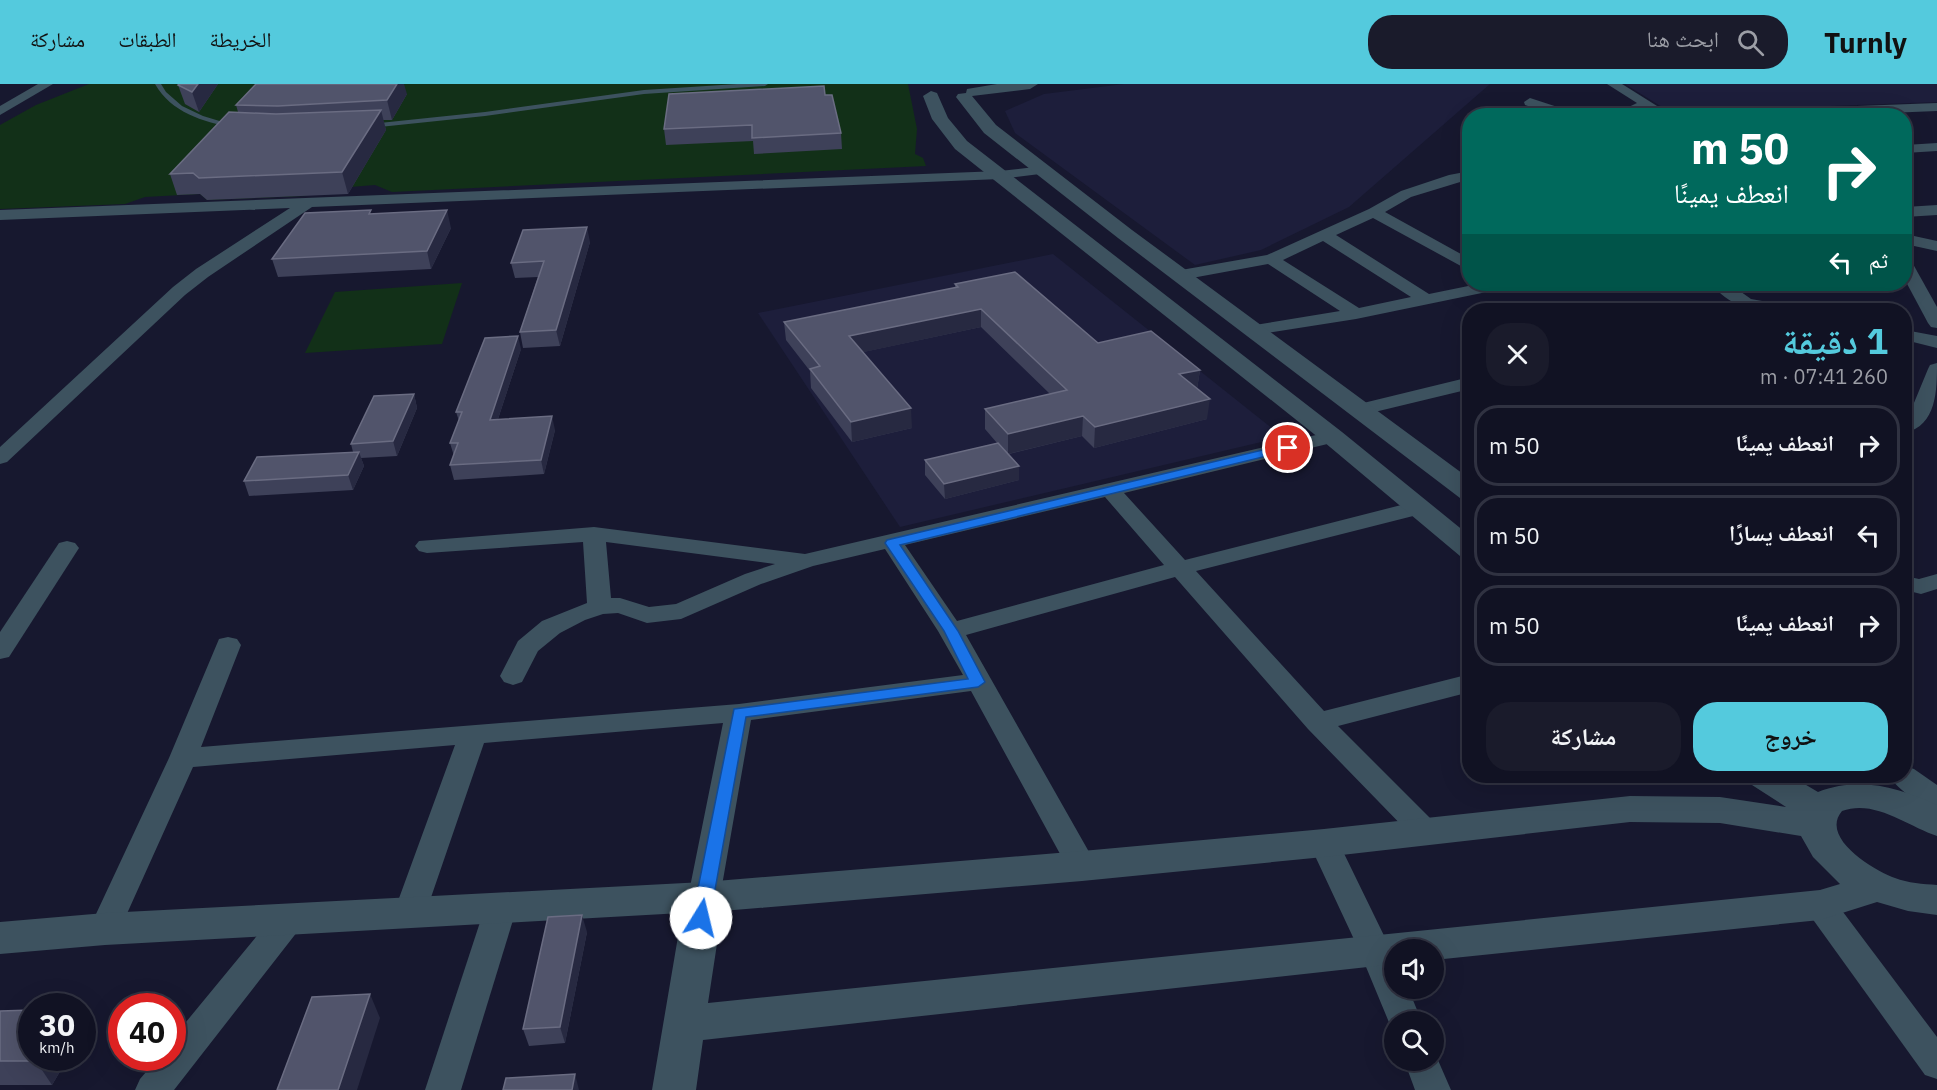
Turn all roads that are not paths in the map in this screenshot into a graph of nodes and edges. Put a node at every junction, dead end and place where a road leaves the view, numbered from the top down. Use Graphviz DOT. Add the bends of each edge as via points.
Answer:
graph roads {
  1 [pos="47,84"];
  2 [pos="158,84"];
  3 [pos="765,84"];
  4 [pos="1030,84"];
  5 [pos="1613,84"];
  6 [pos="931,88"];
  7 [pos="964,88"];
  8 [pos="623,89"];
  9 [pos="629,94"];
  10 [pos="1530,102"];
  11 [pos="1647,104"];
  12 [pos="1937,107"];
  13 [pos="1548,108"];
  14 [pos="1637,108"];
  15 [pos="1654,108"];
  16 [pos="1912,108"];
  17 [pos="0,111"];
  18 [pos="361,127"];
  19 [pos="239,128"];
  20 [pos="1937,147"];
  21 [pos="1912,149"];
  22 [pos="1043,170"];
  23 [pos="1000,175"];
  24 [pos="1462,177"];
  25 [pos="308,203"];
  26 [pos="1937,210"];
  27 [pos="1374,212"];
  28 [pos="1912,212"];
  29 [pos="1912,212"];
  30 [pos="0,215"];
  31 [pos="1937,216"];
  32 [pos="1324,235"];
  33 [pos="1912,241"];
  34 [pos="1937,246"];
  35 [pos="1271,259"];
  36 [pos="1462,262"];
  37 [pos="1181,275"];
  38 [pos="1912,277"];
  39 [pos="1465,291"];
  40 [pos="1727,291"];
  41 [pos="1425,299"];
  42 [pos="1740,303"];
  43 [pos="1356,314"];
  44 [pos="1937,323"];
  45 [pos="1255,330"];
  46 [pos="1912,337"];
  47 [pos="1937,342"];
  48 [pos="1937,369"];
  49 [pos="1462,386"];
  50 [pos="1358,410"];
  51 [pos="1920,423"];
  52 [pos="1333,437"];
  53 [pos="0,458"];
  54 [pos="1462,486"];
  55 [pos="1109,489"];
  56 [pos="1417,508"];
  57 [pos="594,534"];
  58 [pos="892,543"];
  59 [pos="1462,544"];
  60 [pos="427,546"];
  61 [pos="67,548"];
  62 [pos="807,561"];
  63 [pos="1180,568"];
  64 [pos="1937,581"];
  65 [pos="1912,585"];
  66 [pos="600,607"];
  67 [pos="951,631"];
  68 [pos="228,645"];
  69 [pos="0,651"];
  70 [pos="513,676"];
  71 [pos="978,682"];
  72 [pos="1462,685"];
  73 [pos="739,713"];
  74 [pos="1318,722"];
  75 [pos="473,735"];
  76 [pos="183,758"];
  77 [pos="1774,783"];
  78 [pos="1891,786"];
  79 [pos="1936,814"];
  80 [pos="1819,818"];
  81 [pos="1424,830"];
  82 [pos="1324,843"];
  83 [pos="1082,866"];
  84 [pos="1878,887"];
  85 [pos="704,897"];
  86 [pos="1937,900"];
  87 [pos="1820,905"];
  88 [pos="501,907"];
  89 [pos="410,912"];
  90 [pos="290,918"];
  91 [pos="105,929"];
  92 [pos="0,938"];
  93 [pos="1375,950"];
  94 [pos="1400,1011"];
  95 [pos="686,1024"];
  96 [pos="1937,1064"];
  97 [pos="1425,1071"];
  98 [pos="153,1090"];
  99 [pos="443,1090"];
  100 [pos="674,1090"];
  101 [pos="1433,1090"];
  1 -- 17 [label="street"];
  2 -- 19 [label="lane" via="164,95 196,116"];
  3 -- 9 [label="lane"];
  4 -- 7 [label="street"];
  5 -- 11 [label="street"];
  6 -- 7 [label="street" via="945,98"];
  6 -- 23 [label="street" via="940,119 961,145"];
  7 -- 22 [label="street" via="990,129"];
  8 -- 9 [label="lane"];
  9 -- 18 [label="lane"];
  10 -- 13 [label="street"];
  11 -- 14 [label="street"];
  11 -- 15 [label="street"];
  12 -- 16 [label="street"];
  20 -- 21 [label="street"];
  22 -- 23 [label="street"];
  22 -- 37 [label="street"];
  23 -- 25 [label="street"];
  23 -- 52 [label="street"];
  24 -- 27 [label="street" via="1406,194"];
  25 -- 30 [label="street"];
  25 -- 53 [label="street" via="179,291"];
  26 -- 28 [label="street"];
  27 -- 32 [label="street"];
  27 -- 36 [label="street"];
  29 -- 31 [label="street"];
  32 -- 35 [label="street"];
  32 -- 41 [label="street"];
  33 -- 34 [label="street"];
  35 -- 37 [label="street"];
  35 -- 43 [label="street"];
  37 -- 45 [label="street"];
  38 -- 44 [label="street"];
  39 -- 41 [label="street"];
  40 -- 42 [label="street"];
  41 -- 43 [label="street"];
  43 -- 45 [label="street"];
  45 -- 50 [label="street"];
  46 -- 47 [label="street"];
  48 -- 51 [label="street"];
  49 -- 50 [label="street"];
  50 -- 54 [label="street"];
  52 -- 55 [label="street"];
  52 -- 56 [label="street"];
  55 -- 58 [label="street"];
  55 -- 63 [label="street"];
  56 -- 59 [label="street"];
  56 -- 63 [label="street"];
  57 -- 60 [label="street"];
  57 -- 62 [label="street"];
  57 -- 66 [label="street"];
  58 -- 62 [label="street"];
  58 -- 67 [label="street"];
  61 -- 69 [label="street"];
  62 -- 66 [label="street" via="664,615 647,615 620,605"];
  63 -- 67 [label="street"];
  63 -- 74 [label="street"];
  64 -- 65 [label="street" via="1921,587"];
  66 -- 70 [label="street" via="551,627 527,647"];
  67 -- 71 [label="street"];
  68 -- 76 [label="street"];
  71 -- 73 [label="street"];
  71 -- 83 [label="street"];
  72 -- 74 [label="street"];
  73 -- 75 [label="street"];
  73 -- 85 [label="street"];
  74 -- 81 [label="street"];
  75 -- 76 [label="street"];
  75 -- 89 [label="street"];
  76 -- 91 [label="street"];
  77 -- 80 [label="street"];
  78 -- 79 [label="street" via="1905,805"];
  78 -- 80 [label="street" via="1832,801"];
  80 -- 81 [label="street" via="1630,808"];
  80 -- 84 [label="street" via="1822,841 1834,858"];
  81 -- 82 [label="street"];
  82 -- 83 [label="street"];
  82 -- 93 [label="street"];
  83 -- 85 [label="street"];
  84 -- 86 [label="street" via="1908,897"];
  84 -- 87 [label="street"];
  85 -- 88 [label="street"];
  85 -- 95 [label="street"];
  87 -- 93 [label="street"];
  87 -- 96 [label="street"];
  88 -- 89 [label="street"];
  88 -- 99 [label="street"];
  89 -- 90 [label="street"];
  90 -- 91 [label="street"];
  90 -- 98 [label="street"];
  91 -- 92 [label="street"];
  93 -- 94 [label="street"];
  93 -- 95 [label="street"];
  95 -- 100 [label="street"];
  97 -- 101 [label="street"];
}
